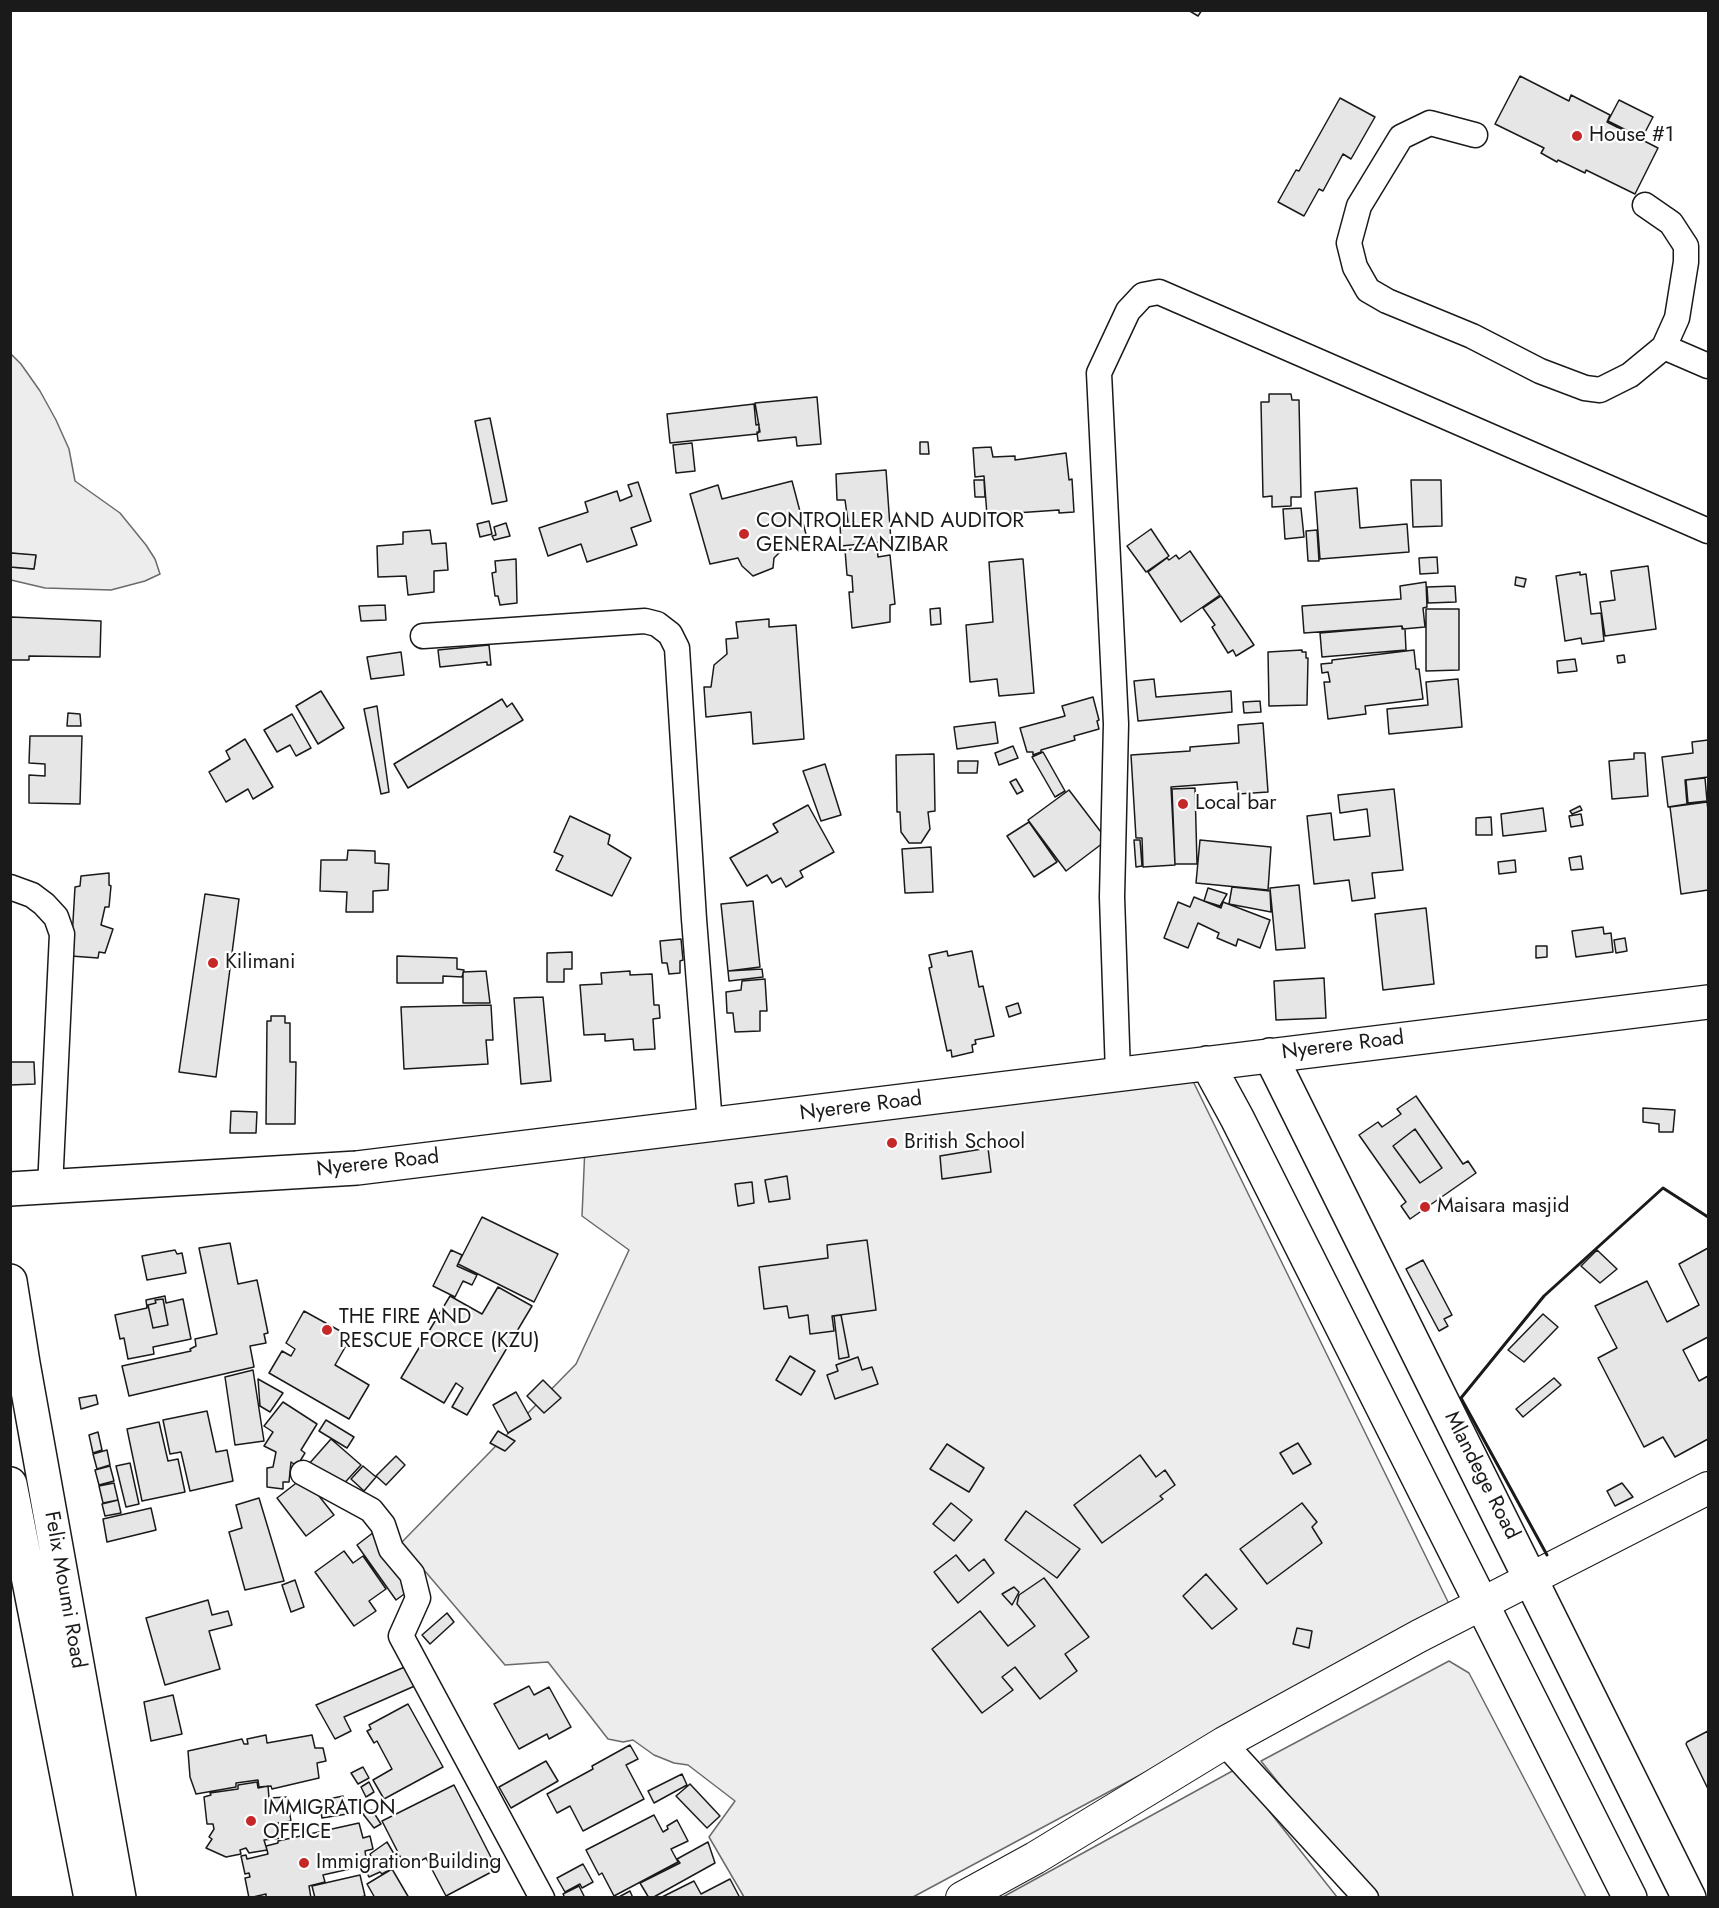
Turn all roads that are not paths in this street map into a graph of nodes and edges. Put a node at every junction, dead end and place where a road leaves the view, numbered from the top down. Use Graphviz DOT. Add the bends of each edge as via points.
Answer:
graph roads {
  1 [pos="1475,135"];
  2 [pos="1645,205"];
  3 [pos="1664,347"];
  4 [pos="1708,366"];
  5 [pos="1708,531"];
  6 [pos="423,636"];
  7 [pos="10,887"];
  8 [pos="1708,1002"];
  9 [pos="1270,1055"];
  10 [pos="1207,1063"];
  11 [pos="1118,1074"];
  12 [pos="710,1124"];
  13 [pos="50,1188"];
  14 [pos="10,1189"];
  15 [pos="10,1281"];
  16 [pos="303,1473"];
  17 [pos="10,1484"];
  18 [pos="1708,1488"];
  19 [pos="1531,1577"];
  20 [pos="1482,1603"];
  21 [pos="1224,1743"];
  22 [pos="104,1894"];
  23 [pos="542,1898"];
  24 [pos="962,1898"];
  25 [pos="1366,1898"];
  26 [pos="1630,1898"];
  27 [pos="1689,1898"];
  1 -- 3 [label="street" via="1430,123 1401,137 1359,206 1349,243 1355,267 1368,290 1540,371 1585,388 1600,390 1630,375"];
  2 -- 3 [label="street" via="1671,223 1686,246 1677,318"];
  3 -- 4 [label="street"];
  5 -- 11 [label="street" via="1159,292 1143,295 1128,311 1099,373 1116,724 1112,897"];
  6 -- 12 [label="street" via="645,621 670,634 677,648"];
  7 -- 13 [label="street" via="44,904 56,917 62,934"];
  8 -- 9 [label="main road, Nyerere Road"];
  9 -- 10 [label="main road, Nyerere Road"];
  9 -- 19 [label="main road, Mlandege Road"];
  10 -- 11 [label="main road, Nyerere Road"];
  10 -- 20 [label="main road"];
  11 -- 12 [label="main road, Nyerere Road"];
  12 -- 13 [label="main road, Nyerere Road" via="357,1168"];
  13 -- 14 [label="main road, Nyerere Road"];
  15 -- 22 [label="main road, Felix Moumi Road"];
  16 -- 23 [label="street" via="371,1510 383,1525 391,1549 412,1574 418,1598 401,1636"];
  17 -- 22 [label="main road, Felix Moumi Road"];
  18 -- 19 [label="street"];
  19 -- 20 [label="street"];
  19 -- 27 [label="main road, Mlandege Road"];
  20 -- 21 [label="street"];
  20 -- 26 [label="main road"];
  21 -- 24 [label="street"];
  21 -- 25 [label="street"];
}
